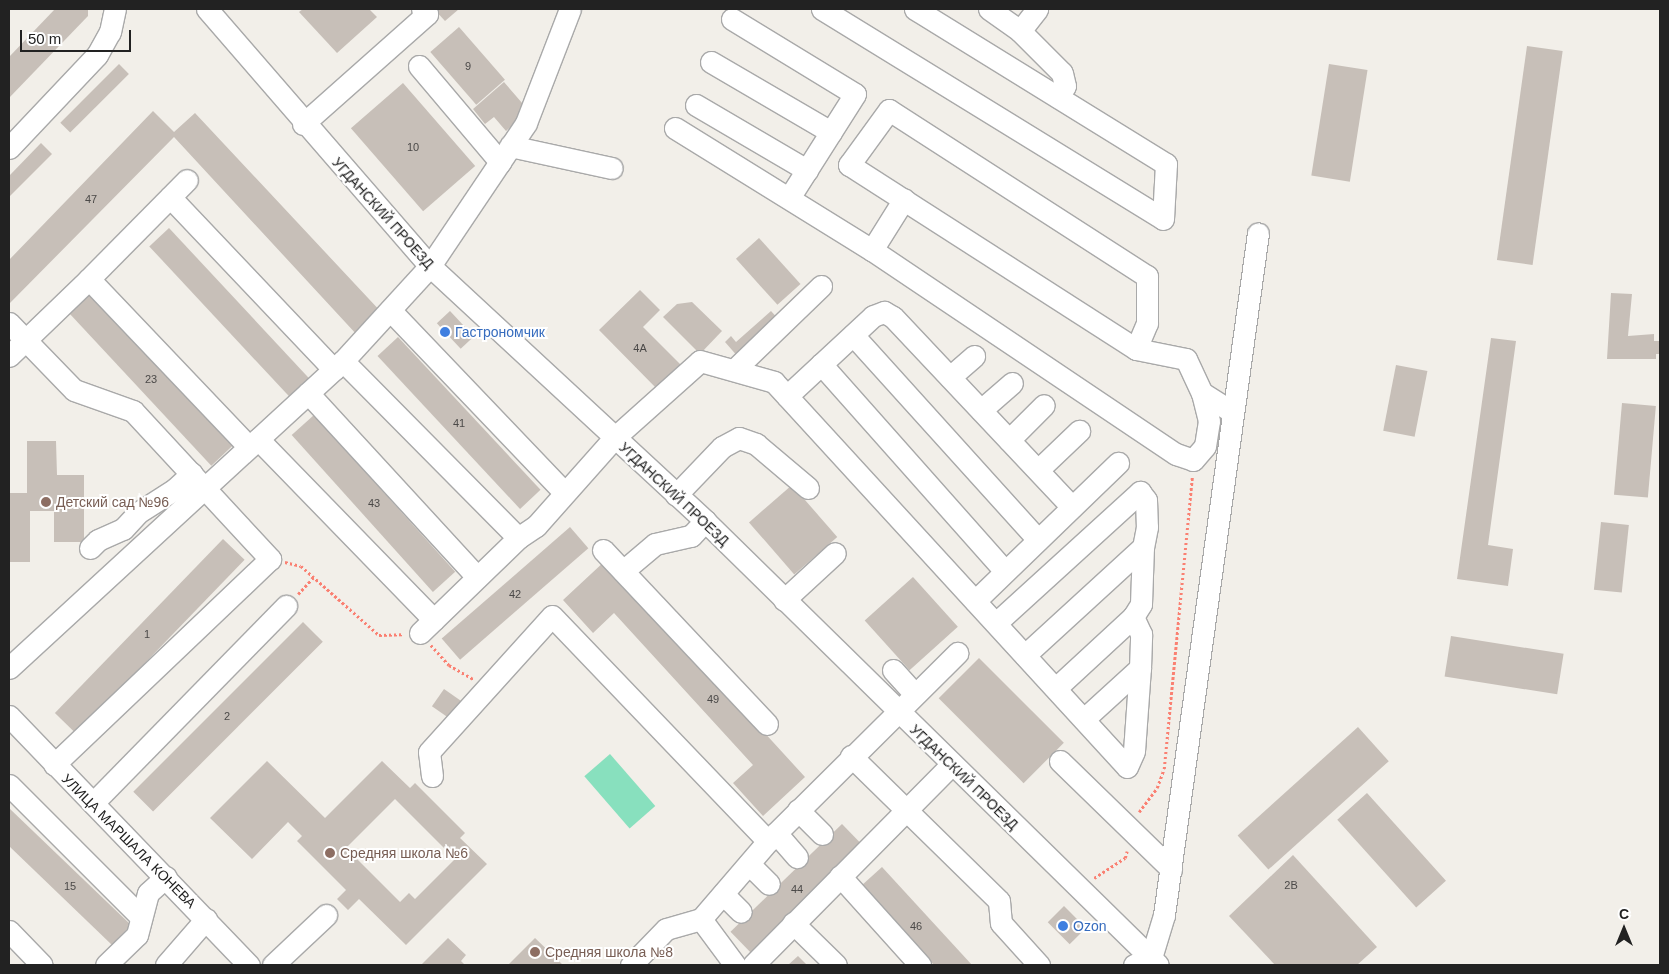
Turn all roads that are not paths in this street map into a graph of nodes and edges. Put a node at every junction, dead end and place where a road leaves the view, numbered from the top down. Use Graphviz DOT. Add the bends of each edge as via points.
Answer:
graph roads {
  1 [pos="115,9"];
  2 [pos="206,9"];
  3 [pos="422,9"];
  4 [pos="570,9"];
  5 [pos="822,9"];
  6 [pos="915,9"];
  7 [pos="989,9"];
  8 [pos="1037,9"];
  9 [pos="732,18"];
  10 [pos="1020,31"];
  11 [pos="711,62"];
  12 [pos="419,66"];
  13 [pos="1058,97"];
  14 [pos="696,105"];
  15 [pos="303,124"];
  16 [pos="675,128"];
  17 [pos="831,132"];
  18 [pos="9,148"];
  19 [pos="505,154"];
  20 [pos="612,168"];
  21 [pos="807,170"];
  22 [pos="187,180"];
  23 [pos="170,197"];
  24 [pos="789,198"];
  25 [pos="904,200"];
  26 [pos="1258,233"];
  27 [pos="872,250"];
  28 [pos="430,266"];
  29 [pos="90,279"];
  30 [pos="821,286"];
  31 [pos="390,310"];
  32 [pos="9,323"];
  33 [pos="853,335"];
  34 [pos="26,338"];
  35 [pos="1136,349"];
  36 [pos="9,356"];
  37 [pos="974,356"];
  38 [pos="821,364"];
  39 [pos="338,365"];
  40 [pos="734,370"];
  41 [pos="950,377"];
  42 [pos="1012,383"];
  43 [pos="308,393"];
  44 [pos="1202,393"];
  45 [pos="787,396"];
  46 [pos="1044,405"];
  47 [pos="981,410"];
  48 [pos="1233,412"];
  49 [pos="1079,431"];
  50 [pos="614,438"];
  51 [pos="1009,440"];
  52 [pos="254,443"];
  53 [pos="1118,463"];
  54 [pos="1038,470"];
  55 [pos="199,480"];
  56 [pos="808,488"];
  57 [pos="564,492"];
  58 [pos="676,495"];
  59 [pos="1072,506"];
  60 [pos="704,522"];
  61 [pos="518,538"];
  62 [pos="1038,540"];
  63 [pos="1143,547"];
  64 [pos="90,548"];
  65 [pos="603,550"];
  66 [pos="835,553"];
  67 [pos="623,571"];
  68 [pos="1005,572"];
  69 [pos="477,578"];
  70 [pos="784,600"];
  71 [pos="975,601"];
  72 [pos="286,606"];
  73 [pos="1134,617"];
  74 [pos="996,623"];
  75 [pos="957,653"];
  76 [pos="1025,655"];
  77 [pos="9,668"];
  78 [pos="1140,668"];
  79 [pos="893,670"];
  80 [pos="1056,688"];
  81 [pos="914,693"];
  82 [pos="896,711"];
  83 [pos="9,716"];
  84 [pos="1084,719"];
  85 [pos="767,724"];
  86 [pos="852,756"];
  87 [pos="1060,761"];
  88 [pos="54,765"];
  89 [pos="952,765"];
  90 [pos="432,776"];
  91 [pos="9,785"];
  92 [pos="92,803"];
  93 [pos="798,810"];
  94 [pos="906,810"];
  95 [pos="822,834"];
  96 [pos="772,837"];
  97 [pos="797,857"];
  98 [pos="749,864"];
  99 [pos="1171,869"];
  100 [pos="840,876"];
  101 [pos="166,877"];
  102 [pos="769,884"];
  103 [pos="723,894"];
  104 [pos="741,912"];
  105 [pos="326,915"];
  106 [pos="141,917"];
  107 [pos="206,919"];
  108 [pos="701,919"];
  109 [pos="793,923"];
  110 [pos="9,931"];
  111 [pos="1147,963"];
  112 [pos="42,965"];
  113 [pos="106,965"];
  114 [pos="166,965"];
  115 [pos="249,965"];
  116 [pos="273,965"];
  117 [pos="631,965"];
  118 [pos="735,965"];
  119 [pos="753,965"];
  120 [pos="836,965"];
  121 [pos="920,965"];
  122 [pos="1039,965"];
  1 -- 18 [label="street" via="110,32 97,55"];
  2 -- 15 [label="street, УГДАНСКИЙ ПРОЕЗД"];
  3 -- 15 [label="street" via="427,14"];
  4 -- 19 [label="street" via="526,123"];
  5 -- 13 [label="street" via="1163,219 1166,164"];
  6 -- 13 [label="street"];
  7 -- 10 [label="street"];
  8 -- 10 [label="street"];
  9 -- 17 [label="street" via="854,94"];
  10 -- 13 [label="street" via="1062,73 1065,86"];
  11 -- 17 [label="street"];
  12 -- 19 [label="street"];
  14 -- 21 [label="street"];
  15 -- 28 [label="street, УГДАНСКИЙ ПРОЕЗД"];
  16 -- 24 [label="street"];
  17 -- 21 [label="street"];
  19 -- 20 [label="street"];
  19 -- 28 [label="street"];
  21 -- 24 [label="street"];
  22 -- 23 [label="street"];
  23 -- 29 [label="street"];
  23 -- 39 [label="street"];
  24 -- 27 [label="street"];
  25 -- 27 [label="street"];
  25 -- 35 [label="street"];
  25 -- 35 [label="street" via="849,165 889,110 1147,276 1147,323"];
  26 -- 48 [label="street"];
  27 -- 44 [label="street" via="1176,454 1193,460 1205,446 1209,421"];
  28 -- 31 [label="street"];
  28 -- 50 [label="street, УГДАНСКИЙ ПРОЕЗД"];
  29 -- 34 [label="street"];
  29 -- 52 [label="street"];
  30 -- 40 [label="street"];
  31 -- 39 [label="street"];
  31 -- 57 [label="street"];
  32 -- 34 [label="street"];
  33 -- 38 [label="street"];
  33 -- 41 [label="street" via="873,316 884,312 893,317"];
  33 -- 62 [label="street"];
  34 -- 36 [label="street"];
  34 -- 55 [label="street" via="74,390 133,411"];
  35 -- 44 [label="street" via="1186,359"];
  37 -- 41 [label="street"];
  38 -- 45 [label="street"];
  38 -- 68 [label="street"];
  39 -- 43 [label="street"];
  39 -- 61 [label="street"];
  40 -- 45 [label="street" via="774,382"];
  40 -- 50 [label="street" via="700,361"];
  41 -- 47 [label="street"];
  42 -- 47 [label="street"];
  43 -- 52 [label="street"];
  43 -- 69 [label="street"];
  44 -- 48 [label="street"];
  45 -- 71 [label="street"];
  46 -- 51 [label="street"];
  47 -- 51 [label="street"];
  48 -- 99 [label="street"];
  49 -- 54 [label="street"];
  50 -- 57 [label="street"];
  50 -- 58 [label="street, УГДАНСКИЙ ПРОЕЗД"];
  51 -- 54 [label="street"];
  52 -- 55 [label="street"];
  52 -- 69 [label="street" via="427,626"];
  53 -- 59 [label="street"];
  54 -- 59 [label="street"];
  55 -- 64 [label="street" via="175,489 139,512 123,529 98,540"];
  55 -- 77 [label="street"];
  55 -- 88 [label="street" via="270,559"];
  56 -- 58 [label="street" via="756,444 739,438 722,447"];
  57 -- 61 [label="street" via="536,526"];
  58 -- 60 [label="street, УГДАНСКИЙ ПРОЕЗД"];
  59 -- 62 [label="street"];
  60 -- 67 [label="street" via="691,536 655,544"];
  60 -- 70 [label="street, УГДАНСКИЙ ПРОЕЗД"];
  61 -- 69 [label="street"];
  62 -- 68 [label="street"];
  63 -- 73 [label="street" via="1141,604"];
  63 -- 74 [label="street" via="1147,528 1146,500 1140,492"];
  63 -- 76 [label="street"];
  65 -- 67 [label="street"];
  66 -- 70 [label="street"];
  67 -- 85 [label="street"];
  68 -- 71 [label="street"];
  70 -- 82 [label="street, УГДАНСКИЙ ПРОЕЗД"];
  71 -- 74 [label="street"];
  72 -- 92 [label="street"];
  73 -- 78 [label="street" via="1141,634"];
  73 -- 80 [label="street"];
  74 -- 76 [label="street"];
  75 -- 81 [label="street"];
  76 -- 80 [label="street"];
  78 -- 84 [label="street"];
  78 -- 84 [label="street" via="1134,751 1127,767"];
  79 -- 81 [label="street"];
  80 -- 84 [label="street"];
  81 -- 82 [label="street"];
  82 -- 86 [label="street"];
  82 -- 89 [label="street, УГДАНСКИЙ ПРОЕЗД"];
  83 -- 88 [label="street, УЛИЦА МАРШАЛА КОНЕВА"];
  86 -- 93 [label="street"];
  86 -- 94 [label="street"];
  87 -- 99 [label="street"];
  88 -- 92 [label="street, УЛИЦА МАРШАЛА КОНЕВА"];
  89 -- 94 [label="street"];
  89 -- 111 [label="street, УГДАНСКИЙ ПРОЕЗД" via="1077,886"];
  90 -- 96 [label="street" via="428,752 552,616"];
  91 -- 106 [label="street"];
  92 -- 101 [label="street, УЛИЦА МАРШАЛА КОНЕВА"];
  93 -- 95 [label="street"];
  93 -- 96 [label="street"];
  94 -- 100 [label="street"];
  94 -- 122 [label="street" via="999,901 1001,923"];
  96 -- 97 [label="street"];
  96 -- 98 [label="street"];
  98 -- 102 [label="street"];
  98 -- 103 [label="street"];
  99 -- 111 [label="street" via="1164,915"];
  100 -- 109 [label="street"];
  100 -- 121 [label="street"];
  101 -- 106 [label="street" via="148,893"];
  101 -- 107 [label="street, УЛИЦА МАРШАЛА КОНЕВА"];
  103 -- 104 [label="street"];
  103 -- 108 [label="street"];
  105 -- 116 [label="street"];
  106 -- 113 [label="street" via="136,934"];
  107 -- 114 [label="street"];
  107 -- 115 [label="street, УЛИЦА МАРШАЛА КОНЕВА"];
  108 -- 117 [label="street" via="666,929"];
  108 -- 118 [label="street"];
  109 -- 119 [label="street"];
  109 -- 120 [label="street"];
  110 -- 112 [label="street"];
}
